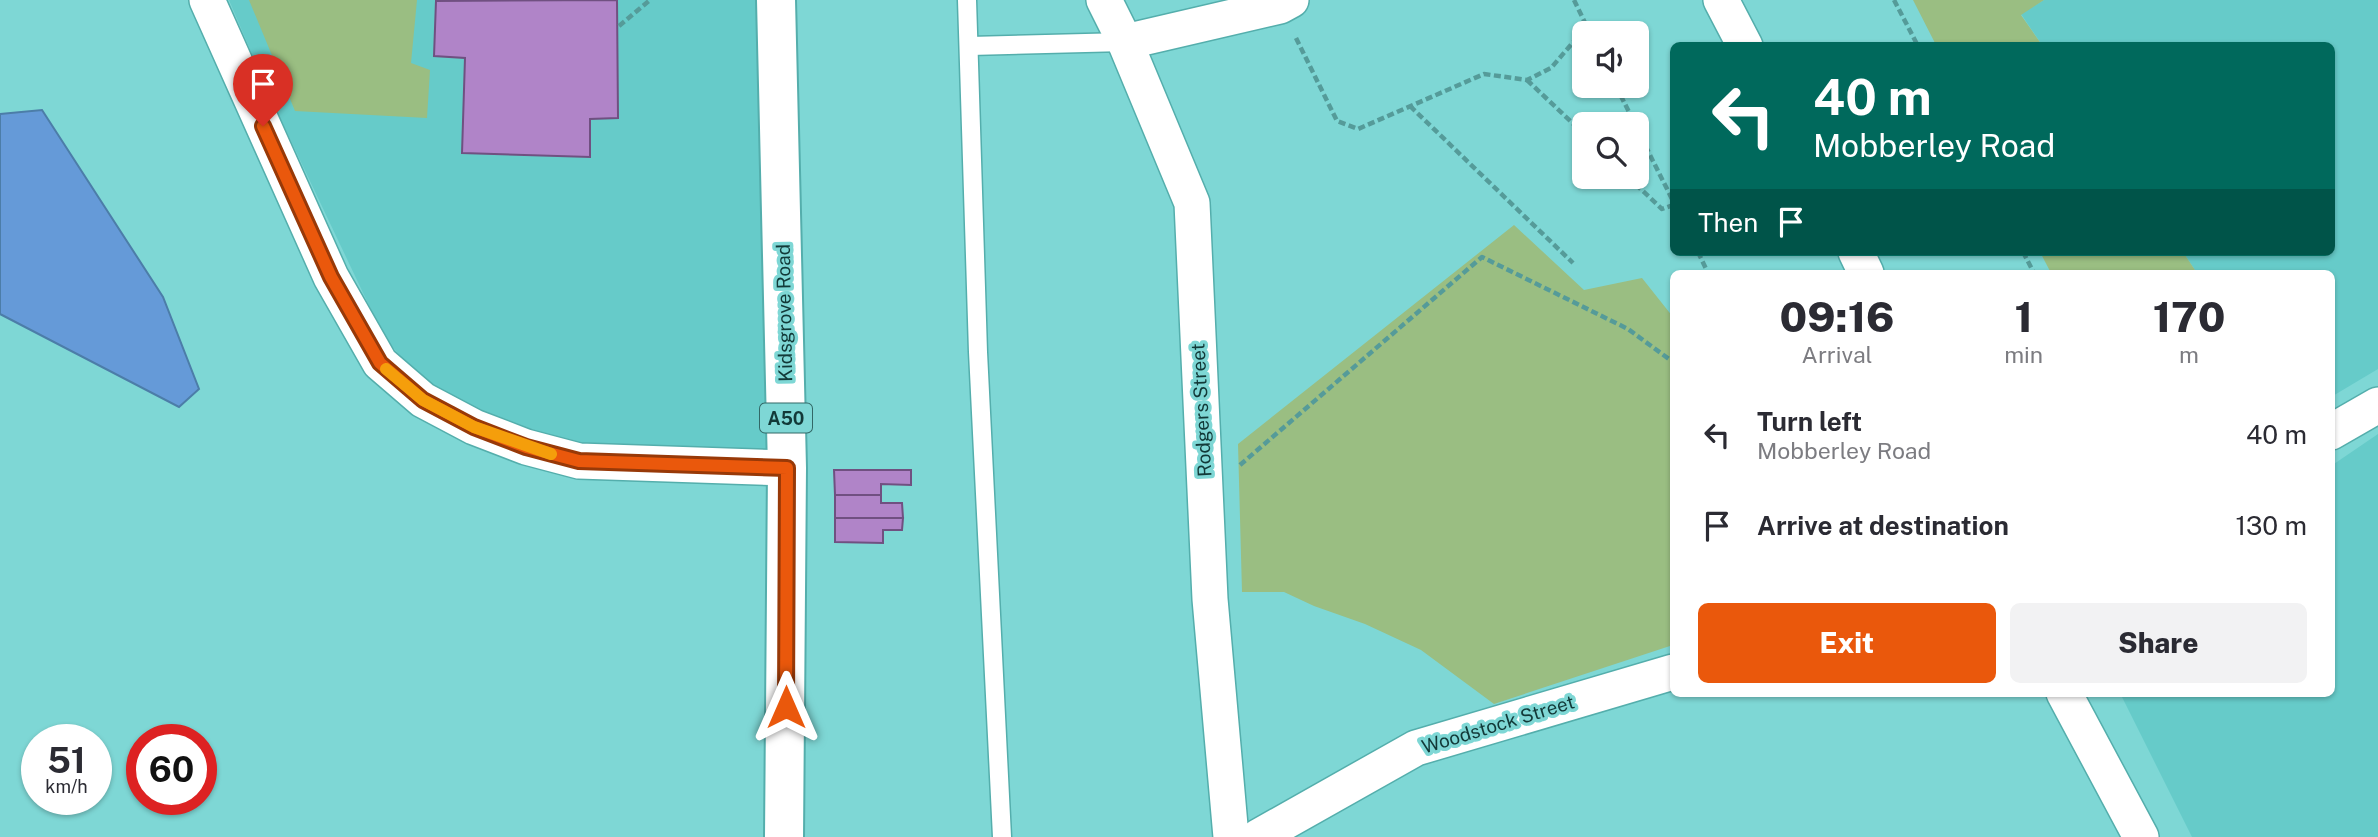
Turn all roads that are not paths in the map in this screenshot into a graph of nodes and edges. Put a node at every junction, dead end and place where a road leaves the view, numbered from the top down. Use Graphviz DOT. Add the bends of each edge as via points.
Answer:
graph roads {
  1 [pos="207,0"];
  2 [pos="776,0"];
  3 [pos="967,0"];
  4 [pos="1104,0"];
  5 [pos="1721,0"];
  6 [pos="1285,3"];
  7 [pos="1125,42"];
  8 [pos="1743,42"];
  9 [pos="970,46"];
  10 [pos="2378,405"];
  11 [pos="2335,430"];
  12 [pos="787,468"];
  13 [pos="1670,673"];
  14 [pos="2066,697"];
  15 [pos="785,837"];
  16 [pos="1002,837"];
  17 [pos="1230,837"];
  18 [pos="1258,837"];
  19 [pos="2141,837"];
  1 -- 12 [label="street" via="331,277 380,363 423,400 474,427 579,461"];
  2 -- 12 [label="main road, Kidsgrove Road / A50"];
  3 -- 9 [label="lane"];
  4 -- 7 [label="street, Rodgers Street"];
  5 -- 8 [label="street"];
  6 -- 7 [label="street"];
  7 -- 9 [label="lane"];
  7 -- 17 [label="street, Rodgers Street" via="1192,203 1210,599"];
  9 -- 16 [label="lane" via="979,366"];
  10 -- 11 [label="street"];
  12 -- 15 [label="main road, Kidsgrove Road / A50"];
  13 -- 18 [label="street, Woodstock Street" via="1416,748"];
  14 -- 19 [label="street"];
}
